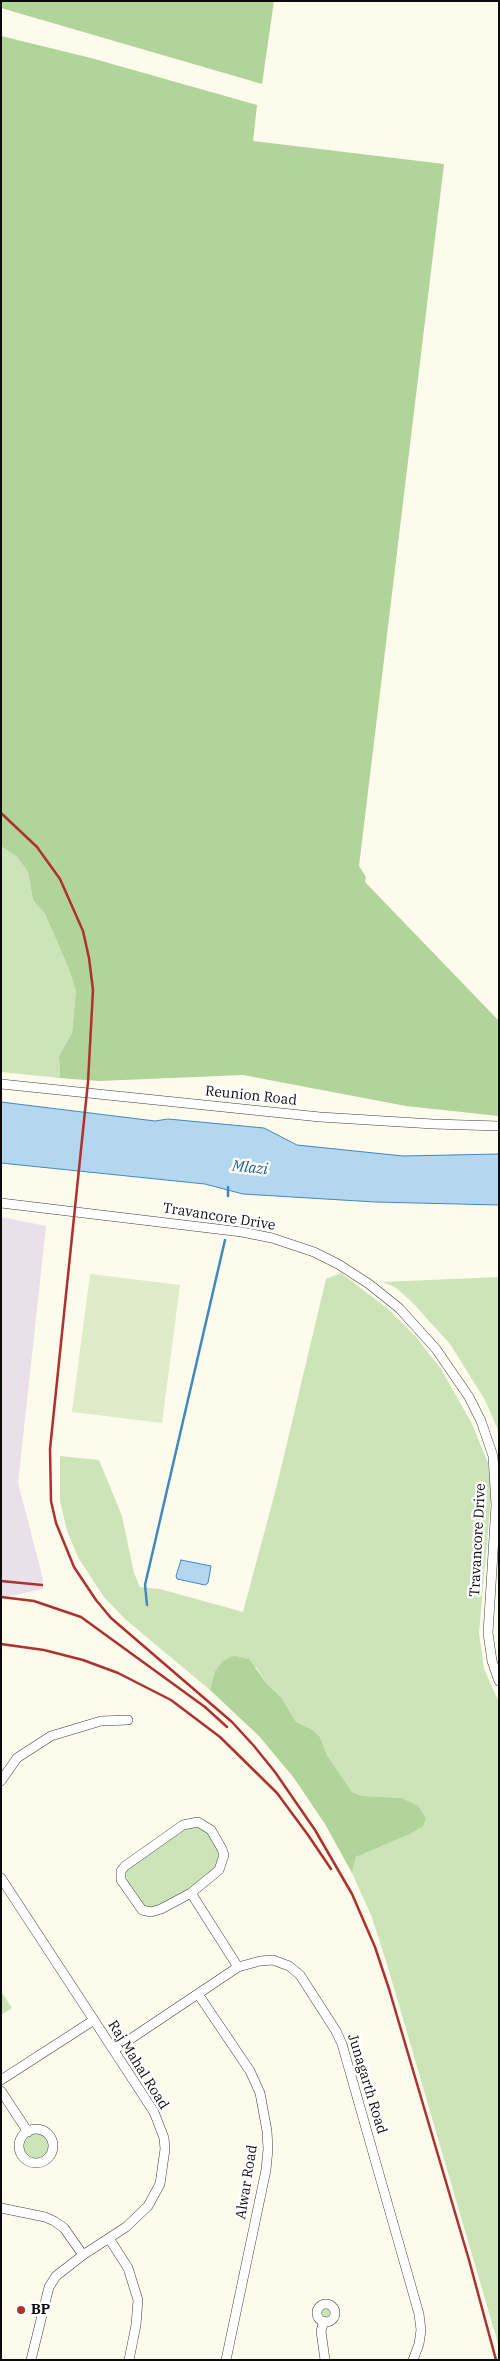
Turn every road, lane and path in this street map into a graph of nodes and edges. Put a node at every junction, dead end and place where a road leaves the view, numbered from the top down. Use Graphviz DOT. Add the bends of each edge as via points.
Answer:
graph roads {
  1 [pos="1,1084"];
  2 [pos="499,1126"];
  3 [pos="1,1203"];
  4 [pos="499,1681"];
  5 [pos="128,1720"];
  6 [pos="1,1781"];
  7 [pos="1,1878"];
  8 [pos="191,1893"];
  9 [pos="238,1967"];
  10 [pos="198,1994"];
  11 [pos="94,2020"];
  12 [pos="114,2050"];
  13 [pos="1,2080"];
  14 [pos="1,2091"];
  15 [pos="28,2132"];
  16 [pos="1,2208"];
  17 [pos="110,2240"];
  18 [pos="83,2255"];
  19 [pos="324,2321"];
  20 [pos="31,2360"];
  21 [pos="129,2360"];
  22 [pos="226,2360"];
  23 [pos="325,2360"];
  24 [pos="413,2360"];
  1 -- 2 [label="street, Reunion Road" via="320,1117"];
  3 -- 4 [label="street, Travancore Drive" via="226,1229 272,1238 338,1264 399,1308 459,1381 477,1412 491,1451 496,1505 488,1627 490,1653"];
  5 -- 6 [label="street" via="101,1721 51,1736 18,1758"];
  7 -- 11 [label="street, Raj Mahal Road"];
  8 -- 8 [label="street" via="151,1912 137,1905 124,1887 121,1871 183,1825 198,1822 211,1830 224,1855 219,1870"];
  8 -- 9 [label="street"];
  9 -- 10 [label="street, Junagarth Road"];
  9 -- 24 [label="street, Junagarth Road" via="273,1960 289,1966 307,1984 342,2044 419,2314 421,2330"];
  10 -- 12 [label="street, Junagarth Road"];
  10 -- 22 [label="street, Alwar Road" via="250,2071 260,2092 267,2131 266,2170"];
  11 -- 12 [label="street, Raj Mahal Road"];
  11 -- 13 [label="street"];
  12 -- 17 [label="street, Raj Mahal Road" via="154,2112 165,2150 163,2172 154,2196 138,2217"];
  14 -- 15 [label="street"];
  16 -- 18 [label="street" via="54,2221 64,2228"];
  17 -- 18 [label="street, Raj Mahal Road"];
  17 -- 21 [label="street" via="128,2268 138,2300"];
  18 -- 20 [label="street, Raj Mahal Road" via="64,2268 49,2287"];
  19 -- 23 [label="street"];
}
